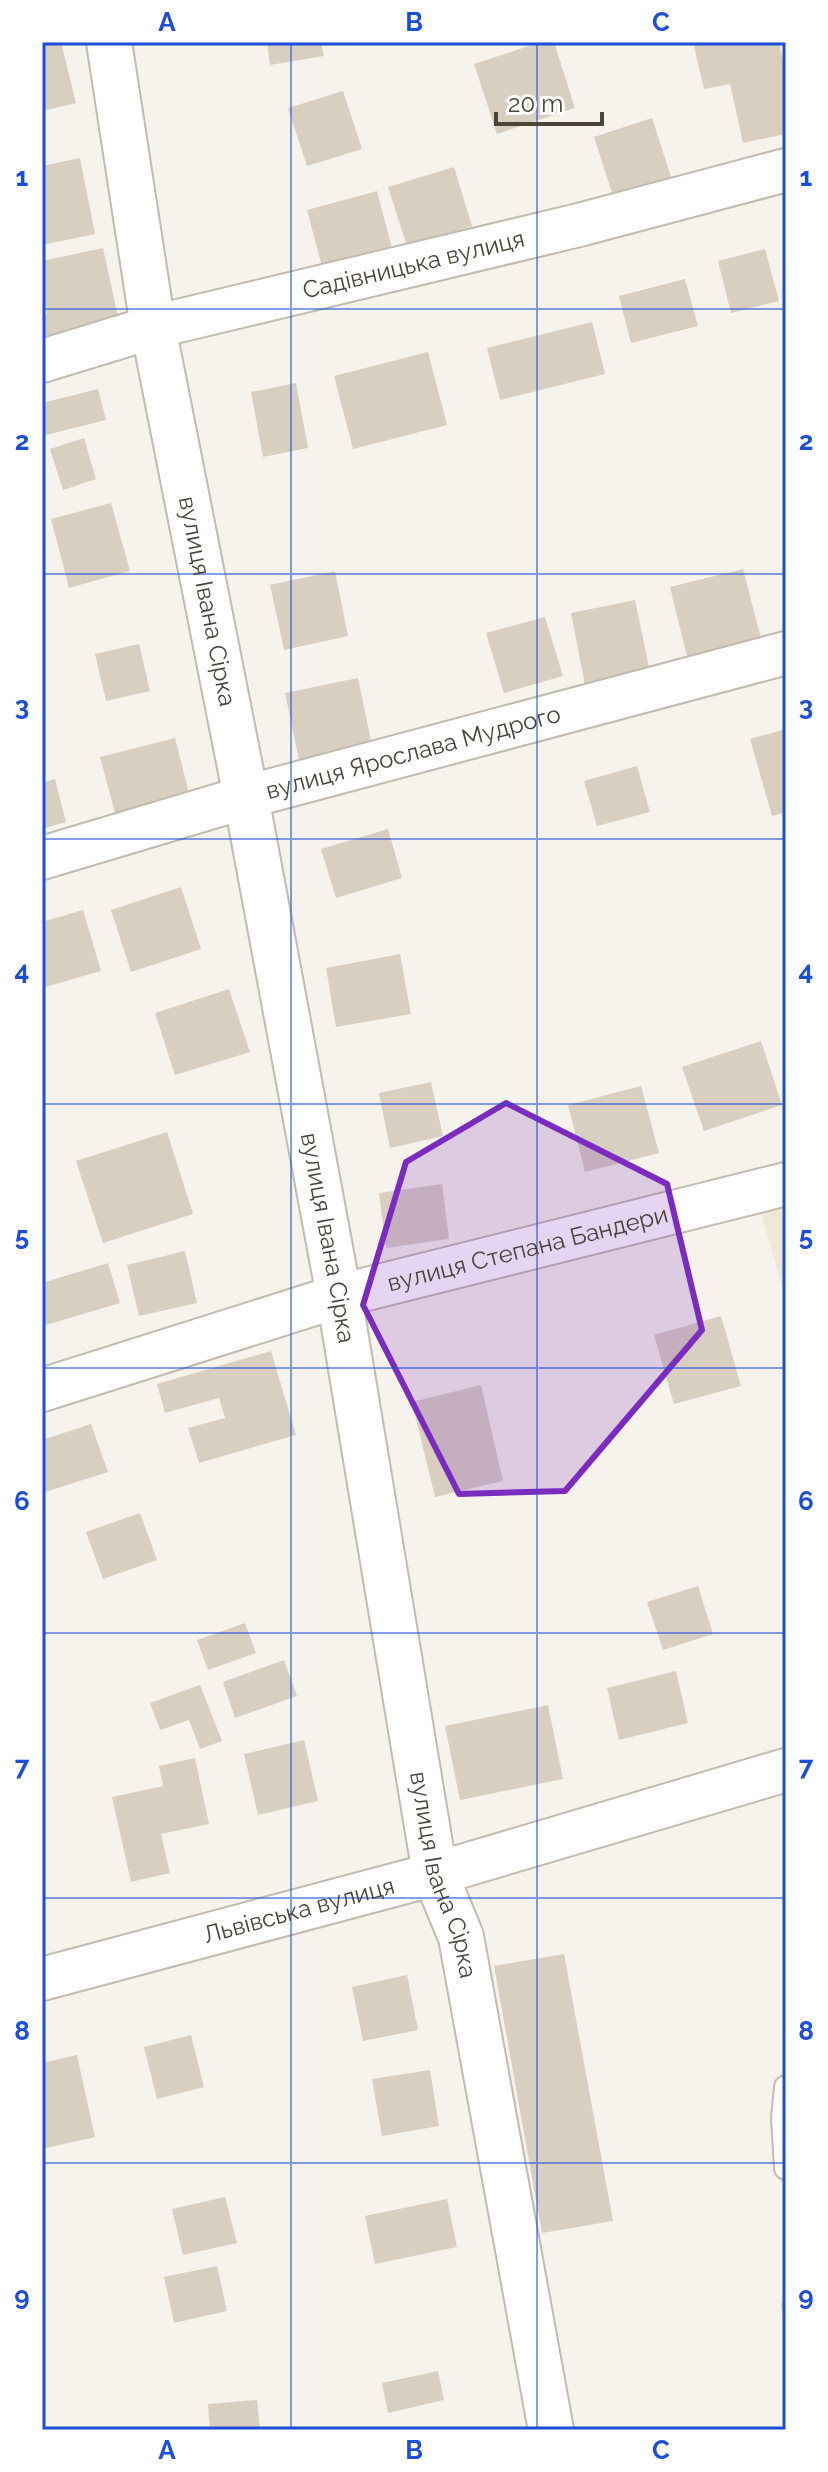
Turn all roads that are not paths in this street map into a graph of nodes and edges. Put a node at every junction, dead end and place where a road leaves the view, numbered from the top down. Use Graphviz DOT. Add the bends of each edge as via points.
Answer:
graph roads {
  1 [pos="109,42"];
  2 [pos="786,170"];
  3 [pos="153,327"];
  4 [pos="42,361"];
  5 [pos="786,653"];
  6 [pos="246,797"];
  7 [pos="42,858"];
  8 [pos="786,1184"];
  9 [pos="339,1296"];
  10 [pos="42,1390"];
  11 [pos="786,1770"];
  12 [pos="435,1874"];
  13 [pos="42,1979"];
  14 [pos="786,2087"];
  15 [pos="786,2168"];
  16 [pos="551,2430"];
  1 -- 3 [label="street, вулиця Івана Сірка"];
  2 -- 3 [label="street, Садівницька вулиця"];
  3 -- 4 [label="street, Садівницька вулиця"];
  3 -- 6 [label="street, вулиця Івана Сірка"];
  5 -- 6 [label="street, вулиця Ярослава Мудрого"];
  6 -- 7 [label="street, вулиця Ярослава Мудрого"];
  6 -- 9 [label="street, вулиця Івана Сірка"];
  8 -- 9 [label="street, вулиця Степана Бандери"];
  9 -- 10 [label="street, вулиця Степана Бандери"];
  9 -- 12 [label="street, вулиця Івана Сірка"];
  11 -- 12 [label="street, Львівська вулиця"];
  12 -- 13 [label="street, Львівська вулиця"];
  12 -- 16 [label="street, вулиця Івана Сірка" via="461,1937"];
  14 -- 15 [label="lane"];
}
